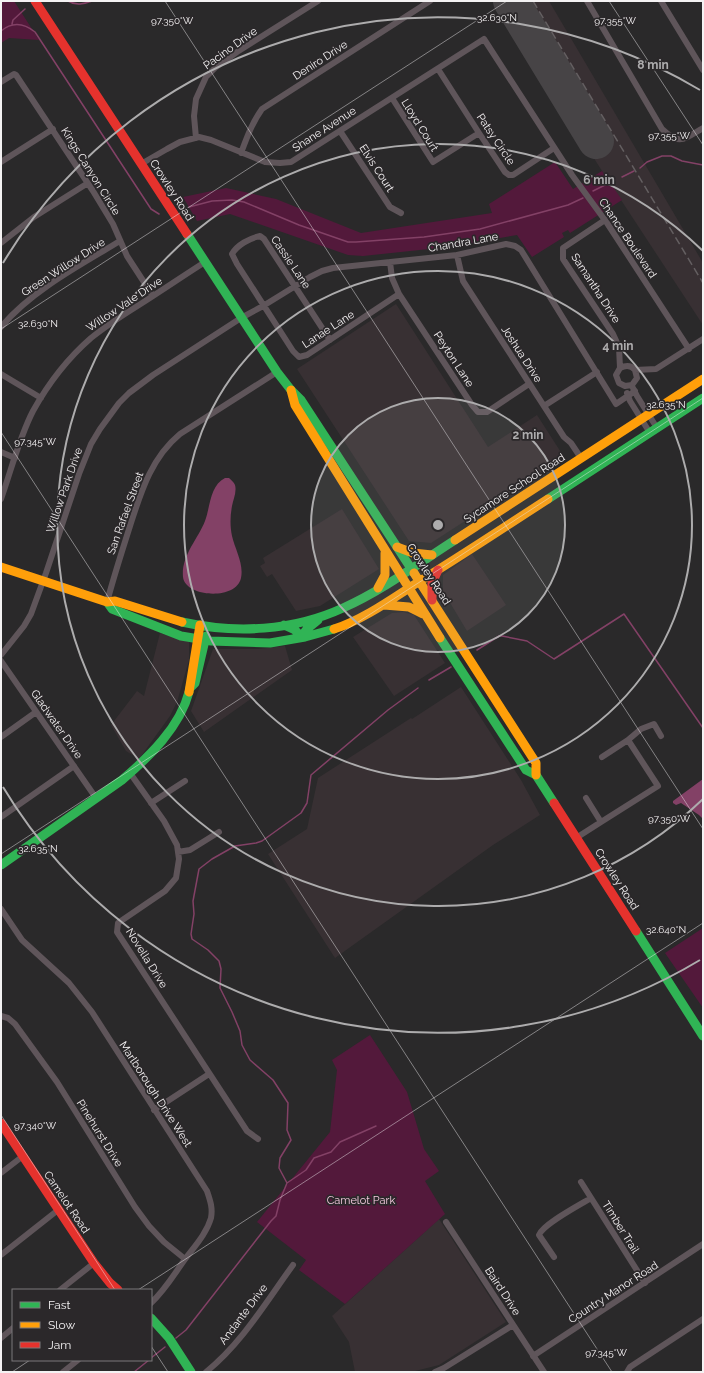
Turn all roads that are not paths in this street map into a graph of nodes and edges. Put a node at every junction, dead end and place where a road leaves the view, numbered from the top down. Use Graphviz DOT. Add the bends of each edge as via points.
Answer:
graph roads {
  1 [pos="35,1"];
  2 [pos="318,1"];
  3 [pos="430,1"];
  4 [pos="588,1"];
  5 [pos="661,1"];
  6 [pos="484,39"];
  7 [pos="438,69"];
  8 [pos="703,70"];
  9 [pos="1,82"];
  10 [pos="392,98"];
  11 [pos="703,128"];
  12 [pos="53,129"];
  13 [pos="340,131"];
  14 [pos="479,133"];
  15 [pos="196,138"];
  16 [pos="554,148"];
  17 [pos="241,153"];
  18 [pos="1,162"];
  19 [pos="141,164"];
  20 [pos="88,183"];
  21 [pos="401,213"];
  22 [pos="605,220"];
  23 [pos="120,242"];
  24 [pos="1,243"];
  25 [pos="457,254"];
  26 [pos="205,262"];
  27 [pos="390,262"];
  28 [pos="295,286"];
  29 [pos="399,294"];
  30 [pos="153,296"];
  31 [pos="264,306"];
  32 [pos="241,318"];
  33 [pos="1,327"];
  34 [pos="330,340"];
  35 [pos="703,340"];
  36 [pos="688,349"];
  37 [pos="620,368"];
  38 [pos="635,370"];
  39 [pos="276,372"];
  40 [pos="597,372"];
  41 [pos="1,374"];
  42 [pos="703,379"];
  43 [pos="530,384"];
  44 [pos="622,385"];
  45 [pos="633,388"];
  46 [pos="291,390"];
  47 [pos="628,396"];
  48 [pos="41,398"];
  49 [pos="703,398"];
  50 [pos="544,406"];
  51 [pos="645,417"];
  52 [pos="303,418"];
  53 [pos="654,430"];
  54 [pos="1,452"];
  55 [pos="15,458"];
  56 [pos="582,458"];
  57 [pos="341,461"];
  58 [pos="1,500"];
  59 [pos="515,502"];
  60 [pos="524,515"];
  61 [pos="397,547"];
  62 [pos="385,552"];
  63 [pos="432,555"];
  64 [pos="1,567"];
  65 [pos="411,569"];
  66 [pos="439,570"];
  67 [pos="400,576"];
  68 [pos="44,581"];
  69 [pos="420,582"];
  70 [pos="408,589"];
  71 [pos="376,591"];
  72 [pos="432,601"];
  73 [pos="106,602"];
  74 [pos="382,605"];
  75 [pos="324,616"];
  76 [pos="426,616"];
  77 [pos="284,625"];
  78 [pos="204,626"];
  79 [pos="301,637"];
  80 [pos="201,640"];
  81 [pos="1,655"];
  82 [pos="1,661"];
  83 [pos="36,712"];
  84 [pos="661,736"];
  85 [pos="1,737"];
  86 [pos="628,740"];
  87 [pos="602,757"];
  88 [pos="74,766"];
  89 [pos="130,773"];
  90 [pos="536,776"];
  91 [pos="185,781"];
  92 [pos="96,798"];
  93 [pos="586,798"];
  94 [pos="151,803"];
  95 [pos="1,817"];
  96 [pos="601,822"];
  97 [pos="219,832"];
  98 [pos="576,838"];
  99 [pos="178,852"];
  100 [pos="1,865"];
  101 [pos="1,910"];
  102 [pos="1,1016"];
  103 [pos="703,1036"];
  104 [pos="209,1074"];
  105 [pos="154,1110"];
  106 [pos="1,1123"];
  107 [pos="258,1139"];
  108 [pos="23,1156"];
  109 [pos="1,1173"];
  110 [pos="581,1182"];
  111 [pos="591,1198"];
  112 [pos="58,1210"];
  113 [pos="446,1222"];
  114 [pos="703,1244"];
  115 [pos="1,1255"];
  116 [pos="554,1257"];
  117 [pos="185,1259"];
  118 [pos="94,1263"];
  119 [pos="293,1265"];
  120 [pos="645,1282"];
  121 [pos="61,1289"];
  122 [pos="117,1289"];
  123 [pos="152,1302"];
  124 [pos="152,1319"];
  125 [pos="703,1319"];
  126 [pos="514,1325"];
  127 [pos="12,1329"];
  128 [pos="1,1338"];
  129 [pos="533,1356"];
  130 [pos="77,1361"];
  131 [pos="63,1372"];
  132 [pos="191,1372"];
  133 [pos="206,1372"];
  134 [pos="435,1372"];
  135 [pos="544,1372"];
  136 [pos="626,1372"];
  1 -- 19 [label="main road, Crowley Road"];
  2 -- 15 [label="street, Pacino Drive" via="237,52 206,77 196,99"];
  3 -- 17 [label="street, Deniro Drive" via="262,109 253,121"];
  4 -- 11 [label="street" via="662,129 677,140 684,139"];
  5 -- 8 [label="street"];
  6 -- 7 [label="street, Shane Avenue"];
  6 -- 16 [label="street, Chance Boulevard"];
  7 -- 10 [label="street, Shane Avenue"];
  7 -- 14 [label="street, Patsy Circle"];
  9 -- 12 [label="street, Kings Canyon Circle" via="16,75"];
  10 -- 13 [label="street, Shane Avenue"];
  10 -- 14 [label="street, Lloyd Court" via="432,162"];
  12 -- 18 [label="street"];
  12 -- 20 [label="street, Kings Canyon Circle"];
  13 -- 17 [label="street, Shane Avenue" via="291,162 266,162"];
  13 -- 21 [label="street, Elvis Court" via="390,207"];
  14 -- 16 [label="street, Patsy Circle" via="509,175 513,175"];
  15 -- 17 [label="street, Shane Avenue" via="211,140"];
  15 -- 19 [label="street, Shane Avenue" via="167,148"];
  16 -- 22 [label="street, Chance Boulevard"];
  19 -- 26 [label="main road, Crowley Road"];
  20 -- 23 [label="street, Kings Canyon Circle" via="113,224"];
  20 -- 24 [label="street" via="34,217"];
  22 -- 36 [label="street, Chance Boulevard"];
  22 -- 37 [label="street, Samantha Drive" via="563,248 562,259 613,334 619,347"];
  23 -- 30 [label="street, Kings Canyon Circle"];
  23 -- 33 [label="street, Green Willow Drive" via="41,290"];
  25 -- 27 [label="street, Chandra Lane"];
  25 -- 40 [label="street, Chandra Lane" via="506,244 521,250"];
  25 -- 43 [label="street, Joshua Drive" via="463,282"];
  26 -- 30 [label="street, Willow Vale Drive"];
  26 -- 32 [label="main road, Crowley Road"];
  27 -- 28 [label="street, Chandra Lane" via="332,268"];
  27 -- 29 [label="street, Peyton Lane" via="392,278"];
  28 -- 31 [label="street, Chandra Lane"];
  28 -- 31 [label="street, Cassie Lane" via="264,239 260,236 255,237 244,243 232,254"];
  28 -- 34 [label="street, Cassie Lane"];
  29 -- 34 [label="street, Lanae Lane"];
  29 -- 43 [label="street, Peyton Lane" via="478,412 487,412"];
  30 -- 48 [label="street, Willow Vale Drive" via="91,338 61,369"];
  31 -- 32 [label="street, Chandra Lane"];
  31 -- 34 [label="street, Lanae Lane" via="299,357 307,355"];
  32 -- 39 [label="main road, Crowley Road"];
  32 -- 68 [label="street, Willow Park Drive" via="153,375 129,393 108,417 91,444 79,474"];
  35 -- 36 [label="street"];
  36 -- 38 [label="street" via="656,369"];
  37 -- 38 [label="street" via="630,366"];
  37 -- 44 [label="street, Samantha Drive" via="617,379"];
  38 -- 45 [label="street" via="637,378"];
  39 -- 46 [label="main road, Crowley Road"];
  39 -- 73 [label="street, San Rafael Street" via="185,430 159,456 142,491"];
  40 -- 47 [label="street, Chandra Lane" via="616,404"];
  40 -- 50 [label="street"];
  41 -- 48 [label="street"];
  42 -- 51 [label="main road, Sycamore School Road"];
  43 -- 50 [label="street, Joshua Drive"];
  44 -- 45 [label="street"];
  44 -- 47 [label="street, Samantha Drive"];
  45 -- 47 [label="street, Chandra Lane"];
  45 -- 51 [label="street, Samantha Drive"];
  46 -- 52 [label="main road, Crowley Road"];
  46 -- 57 [label="main road, Crowley Road" via="301,400"];
  47 -- 51 [label="street, Samantha Drive"];
  48 -- 55 [label="street, Willow Vale Drive" via="32,413"];
  49 -- 53 [label="main road"];
  50 -- 56 [label="street, Joshua Drive" via="564,437"];
  51 -- 53 [label="street, Samantha Drive"];
  51 -- 56 [label="main road, Sycamore School Road"];
  52 -- 57 [label="main road" via="312,425 333,456"];
  52 -- 62 [label="main road, Crowley Road"];
  53 -- 60 [label="main road"];
  54 -- 55 [label="street"];
  55 -- 58 [label="street, Willow Vale Drive"];
  56 -- 59 [label="main road, Sycamore School Road"];
  57 -- 61 [label="main road, Crowley Road"];
  59 -- 60 [label="main road"];
  59 -- 63 [label="main road, Sycamore School Road"];
  60 -- 66 [label="main road"];
  61 -- 63 [label="main road" via="413,553"];
  61 -- 65 [label="main road, Crowley Road"];
  62 -- 67 [label="main road, Crowley Road"];
  62 -- 71 [label="main road" via="385,575"];
  63 -- 65 [label="main road, Sycamore School Road"];
  64 -- 68 [label="main road"];
  65 -- 67 [label="main road, Sycamore School Road"];
  65 -- 69 [label="main road, Crowley Road"];
  66 -- 69 [label="main road"];
  66 -- 72 [label="main road" via="432,583"];
  67 -- 70 [label="main road, Crowley Road"];
  67 -- 71 [label="main road, Sycamore School Road"];
  68 -- 73 [label="main road"];
  68 -- 81 [label="street, Willow Park Drive" via="31,614"];
  69 -- 70 [label="main road"];
  69 -- 72 [label="main road, Crowley Road"];
  70 -- 74 [label="main road"];
  70 -- 76 [label="main road, Crowley Road"];
  71 -- 75 [label="main road, Sycamore School Road"];
  72 -- 90 [label="main road, Crowley Road" via="536,763"];
  73 -- 78 [label="main road, Sycamore School Road" via="115,601"];
  73 -- 80 [label="main road" via="112,609 131,617 164,630"];
  74 -- 76 [label="main road" via="409,607"];
  74 -- 79 [label="main road" via="343,626"];
  75 -- 77 [label="main road, Sycamore School Road"];
  75 -- 79 [label="main road"];
  76 -- 90 [label="main road, Crowley Road" via="526,770"];
  77 -- 78 [label="main road, Sycamore School Road" via="246,629"];
  77 -- 79 [label="main road" via="295,630"];
  78 -- 80 [label="main road"];
  79 -- 80 [label="main road" via="247,644"];
  80 -- 89 [label="main road" via="190,688 181,711 154,749"];
  82 -- 83 [label="street, Gladwater Drive"];
  83 -- 85 [label="street"];
  83 -- 88 [label="street, Gladwater Drive"];
  84 -- 86 [label="street" via="654,724 641,729"];
  86 -- 87 [label="street"];
  86 -- 96 [label="street" via="658,786"];
  88 -- 92 [label="street, Gladwater Drive"];
  88 -- 95 [label="street"];
  89 -- 92 [label="main road"];
  89 -- 94 [label="street, Novella Drive"];
  90 -- 98 [label="main road, Crowley Road"];
  91 -- 94 [label="street"];
  92 -- 100 [label="main road"];
  93 -- 96 [label="street"];
  94 -- 99 [label="street, Novella Drive" via="164,821"];
  96 -- 98 [label="street"];
  97 -- 99 [label="street" via="190,850"];
  98 -- 103 [label="main road, Crowley Road"];
  99 -- 104 [label="street, Novella Drive" via="176,878 165,891 118,923 117,932"];
  101 -- 105 [label="street, Marlborough Drive West" via="28,946 75,989"];
  102 -- 117 [label="street, Pinehurst Drive" via="15,1024 57,1082 149,1226"];
  104 -- 105 [label="street"];
  104 -- 107 [label="street, Novella Drive" via="247,1131"];
  105 -- 117 [label="street, Marlborough Drive West" via="207,1191 211,1205 211,1218 204,1234"];
  106 -- 108 [label="main road, Camelot Road"];
  108 -- 109 [label="street"];
  108 -- 112 [label="main road, Camelot Road"];
  110 -- 111 [label="street, Timber Trail"];
  111 -- 116 [label="street" via="539,1233"];
  111 -- 120 [label="street, Timber Trail"];
  112 -- 115 [label="street"];
  112 -- 118 [label="main road, Camelot Road"];
  113 -- 126 [label="street, Baird Drive"];
  114 -- 120 [label="street, Country Manor Road"];
  117 -- 123 [label="street, Marlborough Drive West"];
  118 -- 121 [label="street"];
  118 -- 122 [label="main road, Camelot Road"];
  119 -- 133 [label="street, Andante Drive" via="239,1339"];
  120 -- 129 [label="street, Country Manor Road"];
  124 -- 132 [label="main road" via="169,1338"];
  125 -- 136 [label="street"];
  126 -- 129 [label="street, Baird Drive"];
  126 -- 134 [label="street"];
  127 -- 128 [label="street"];
  129 -- 135 [label="street, Baird Drive"];
  130 -- 131 [label="street"];
}
